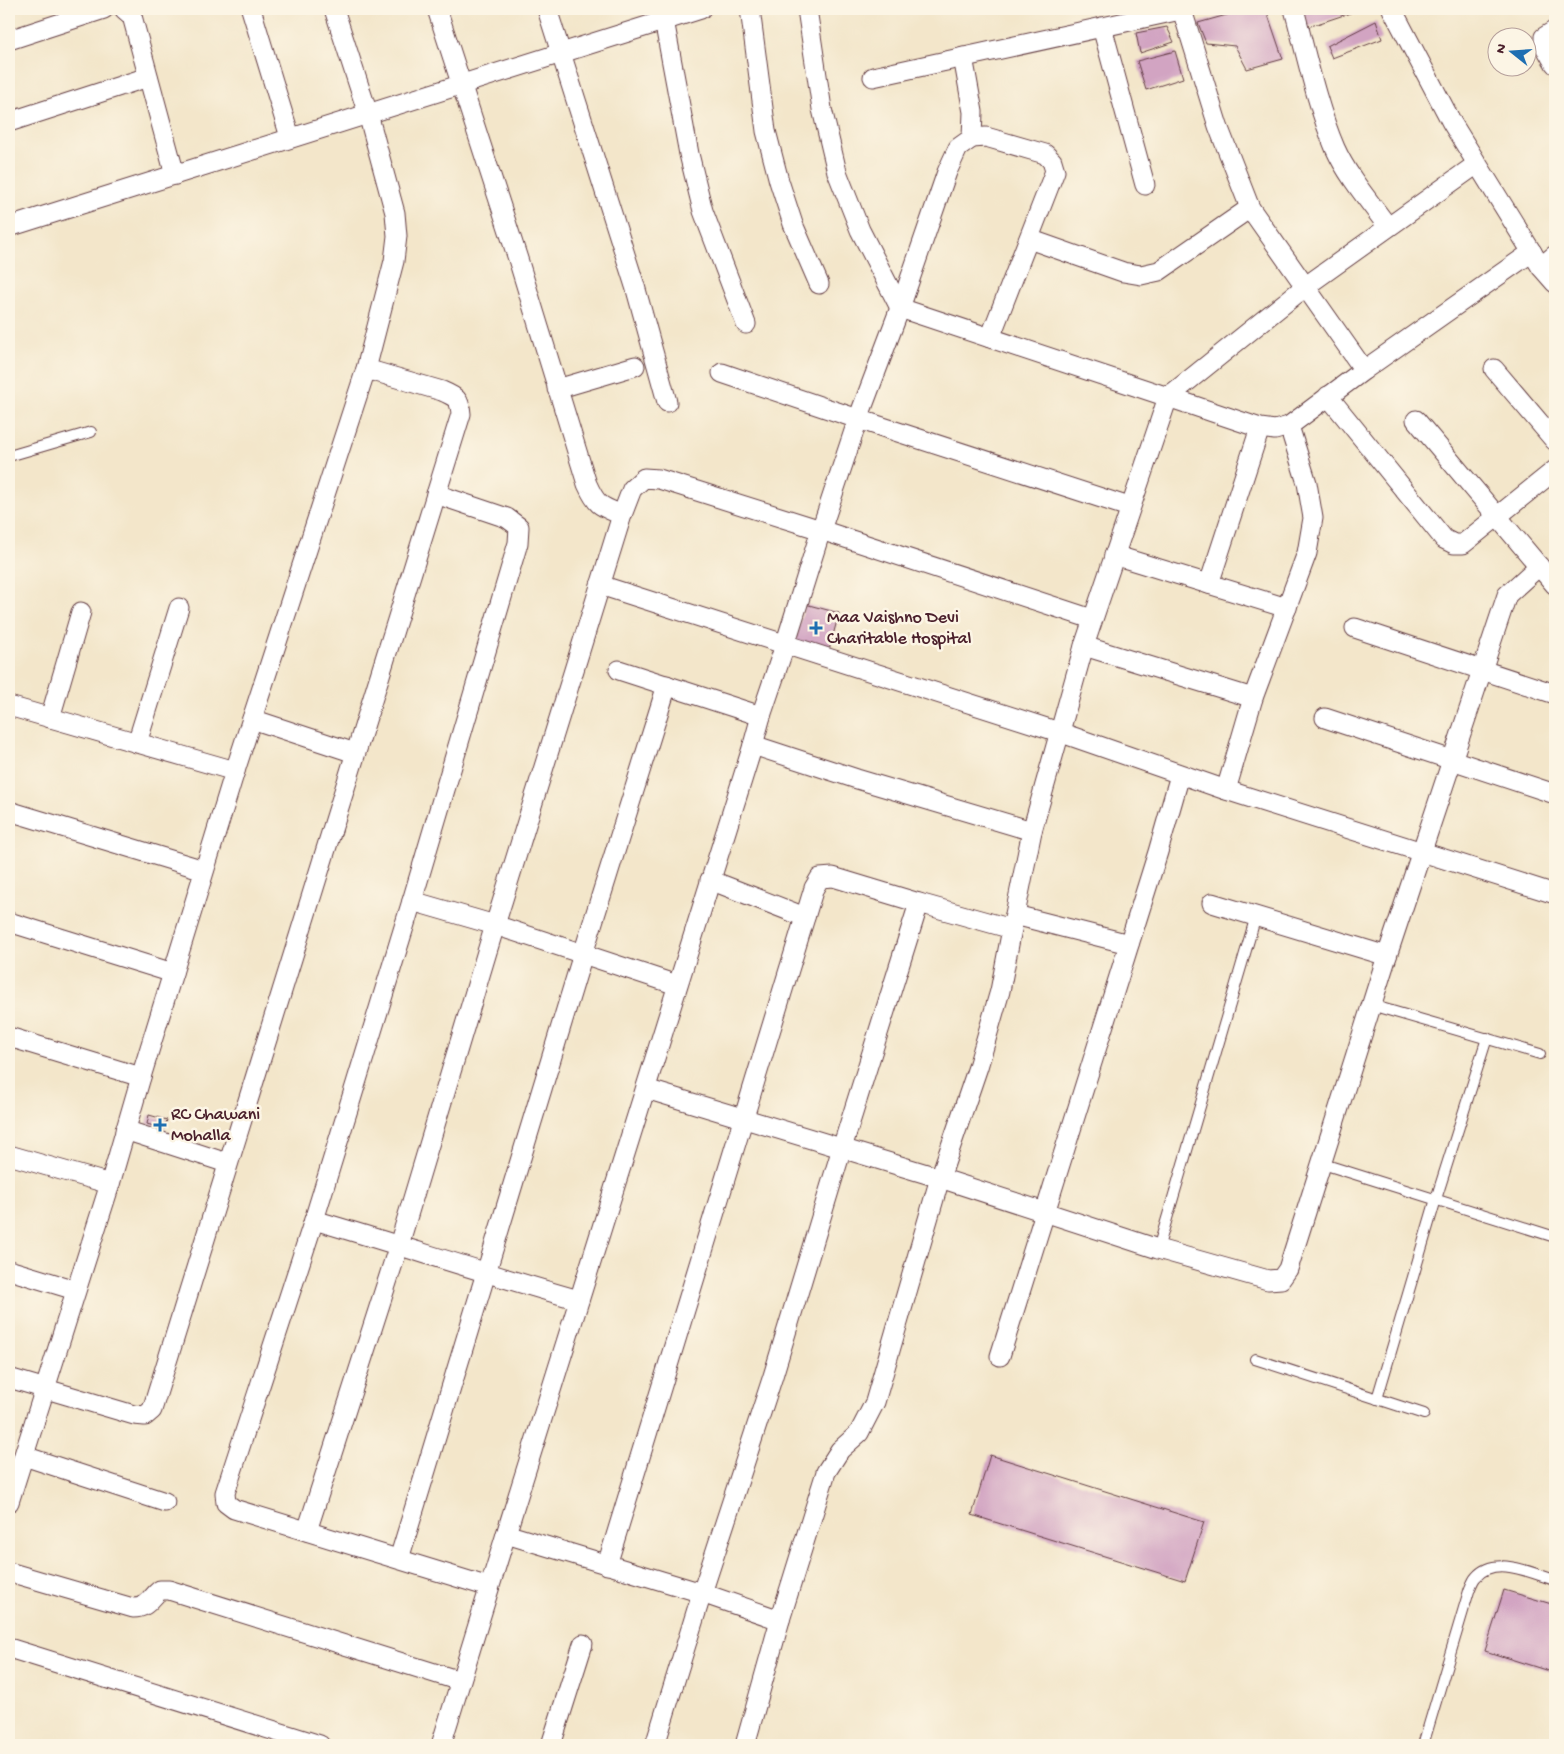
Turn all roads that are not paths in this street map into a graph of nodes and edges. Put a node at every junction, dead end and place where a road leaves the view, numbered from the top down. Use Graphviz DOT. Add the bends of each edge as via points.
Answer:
graph roads {
  1 [pos="104,9"];
  2 [pos="124,9"];
  3 [pos="251,9"];
  4 [pos="334,9"];
  5 [pos="437,9"];
  6 [pos="547,9"];
  7 [pos="701,9"];
  8 [pos="750,9"];
  9 [pos="807,9"];
  10 [pos="1183,9"];
  11 [pos="1294,9"];
  12 [pos="1392,9"];
  13 [pos="664,20"];
  14 [pos="1102,27"];
  15 [pos="1555,30"];
  16 [pos="9,40"];
  17 [pos="562,52"];
  18 [pos="963,58"];
  19 [pos="1555,64"];
  20 [pos="148,77"];
  21 [pos="873,77"];
  22 [pos="462,83"];
  23 [pos="368,114"];
  24 [pos="9,122"];
  25 [pos="290,138"];
  26 [pos="972,138"];
  27 [pos="1477,164"];
  28 [pos="174,175"];
  29 [pos="1146,184"];
  30 [pos="1250,208"];
  31 [pos="9,227"];
  32 [pos="1388,227"];
  33 [pos="1029,239"];
  34 [pos="1543,258"];
  35 [pos="1555,283"];
  36 [pos="819,284"];
  37 [pos="1306,286"];
  38 [pos="900,308"];
  39 [pos="746,324"];
  40 [pos="990,338"];
  41 [pos="635,366"];
  42 [pos="366,369"];
  43 [pos="1494,369"];
  44 [pos="1364,370"];
  45 [pos="722,373"];
  46 [pos="557,389"];
  47 [pos="1328,396"];
  48 [pos="1168,397"];
  49 [pos="668,402"];
  50 [pos="858,419"];
  51 [pos="1416,420"];
  52 [pos="1288,426"];
  53 [pos="1260,428"];
  54 [pos="91,432"];
  55 [pos="1555,441"];
  56 [pos="9,456"];
  57 [pos="1555,470"];
  58 [pos="436,494"];
  59 [pos="1130,507"];
  60 [pos="622,516"];
  61 [pos="1497,516"];
  62 [pos="821,530"];
  63 [pos="1114,555"];
  64 [pos="1539,566"];
  65 [pos="1209,584"];
  66 [pos="600,585"];
  67 [pos="1555,585"];
  68 [pos="179,608"];
  69 [pos="1287,608"];
  70 [pos="81,612"];
  71 [pos="1092,619"];
  72 [pos="1355,628"];
  73 [pos="785,645"];
  74 [pos="1084,646"];
  75 [pos="618,670"];
  76 [pos="1483,670"];
  77 [pos="667,685"];
  78 [pos="1555,694"];
  79 [pos="1253,698"];
  80 [pos="9,706"];
  81 [pos="761,716"];
  82 [pos="50,718"];
  83 [pos="252,718"];
  84 [pos="1326,718"];
  85 [pos="1059,732"];
  86 [pos="137,743"];
  87 [pos="753,745"];
  88 [pos="356,753"];
  89 [pos="1452,759"];
  90 [pos="235,771"];
  91 [pos="1180,775"];
  92 [pos="1226,790"];
  93 [pos="1555,794"];
  94 [pos="9,811"];
  95 [pos="1032,831"];
  96 [pos="1421,851"];
  97 [pos="204,870"];
  98 [pos="710,880"];
  99 [pos="1555,894"];
  100 [pos="412,901"];
  101 [pos="919,903"];
  102 [pos="1212,903"];
  103 [pos="1256,916"];
  104 [pos="805,917"];
  105 [pos="9,922"];
  106 [pos="1014,922"];
  107 [pos="495,925"];
  108 [pos="1129,944"];
  109 [pos="583,954"];
  110 [pos="1387,956"];
  111 [pos="173,973"];
  112 [pos="677,985"];
  113 [pos="1371,1005"];
  114 [pos="9,1037"];
  115 [pos="1487,1038"];
  116 [pos="1540,1054"];
  117 [pos="141,1077"];
  118 [pos="646,1089"];
  119 [pos="744,1119"];
  120 [pos="125,1130"];
  121 [pos="842,1148"];
  122 [pos="9,1155"];
  123 [pos="228,1163"];
  124 [pos="1322,1164"];
  125 [pos="940,1178"];
  126 [pos="110,1184"];
  127 [pos="1436,1199"];
  128 [pos="1044,1212"];
  129 [pos="314,1220"];
  130 [pos="1555,1235"];
  131 [pos="399,1245"];
  132 [pos="1158,1249"];
  133 [pos="9,1270"];
  134 [pos="485,1273"];
  135 [pos="75,1290"];
  136 [pos="579,1300"];
  137 [pos="1000,1356"];
  138 [pos="1255,1359"];
  139 [pos="9,1378"];
  140 [pos="44,1389"];
  141 [pos="1377,1399"];
  142 [pos="1424,1414"];
  143 [pos="24,1456"];
  144 [pos="9,1499"];
  145 [pos="165,1502"];
  146 [pos="306,1531"];
  147 [pos="506,1534"];
  148 [pos="399,1560"];
  149 [pos="607,1565"];
  150 [pos="9,1572"];
  151 [pos="1555,1580"];
  152 [pos="490,1588"];
  153 [pos="702,1593"];
  154 [pos="780,1620"];
  155 [pos="583,1644"];
  156 [pos="9,1648"];
  157 [pos="460,1682"];
  158 [pos="320,1745"];
  159 [pos="441,1745"];
  160 [pos="550,1745"];
  161 [pos="655,1745"];
  162 [pos="745,1745"];
  163 [pos="1423,1745"];
  1 -- 16 [label="street"];
  2 -- 20 [label="street" via="132,16"];
  3 -- 25 [label="street"];
  4 -- 23 [label="street"];
  5 -- 22 [label="street"];
  6 -- 17 [label="street"];
  7 -- 13 [label="street"];
  8 -- 36 [label="street" via="766,131 793,224"];
  9 -- 38 [label="street" via="822,108 837,172 860,230"];
  10 -- 14 [label="street"];
  10 -- 30 [label="street" via="1218,126"];
  11 -- 32 [label="street" via="1324,117 1336,148 1350,175"];
  12 -- 27 [label="street"];
  13 -- 17 [label="street"];
  13 -- 39 [label="street" via="702,211"];
  14 -- 18 [label="street"];
  14 -- 29 [label="street"];
  15 -- 19 [label="street" via="1544,37 1544,45"];
  17 -- 22 [label="street"];
  17 -- 49 [label="street"];
  18 -- 21 [label="street"];
  18 -- 26 [label="street" via="973,112"];
  20 -- 24 [label="street"];
  20 -- 28 [label="street"];
  22 -- 23 [label="street"];
  22 -- 46 [label="street"];
  23 -- 25 [label="street"];
  23 -- 42 [label="street" via="395,213 398,236"];
  25 -- 28 [label="street"];
  26 -- 33 [label="street" via="986,137 1045,154 1052,161 1055,172"];
  26 -- 38 [label="street" via="958,148 946,172"];
  27 -- 32 [label="street"];
  27 -- 34 [label="street"];
  28 -- 31 [label="street"];
  30 -- 33 [label="street" via="1159,271 1141,275 1123,272"];
  30 -- 37 [label="street"];
  32 -- 37 [label="street"];
  33 -- 40 [label="street"];
  34 -- 35 [label="street"];
  34 -- 44 [label="street"];
  37 -- 44 [label="street"];
  37 -- 48 [label="street"];
  38 -- 40 [label="street"];
  38 -- 50 [label="street"];
  40 -- 48 [label="street"];
  41 -- 46 [label="street"];
  42 -- 58 [label="street" via="442,391 460,403 461,414"];
  42 -- 83 [label="street"];
  43 -- 55 [label="street"];
  44 -- 47 [label="street"];
  45 -- 50 [label="street"];
  46 -- 60 [label="street" via="594,500"];
  47 -- 52 [label="street"];
  47 -- 61 [label="street" via="1444,539 1463,544"];
  48 -- 53 [label="street"];
  48 -- 59 [label="street"];
  50 -- 59 [label="street"];
  50 -- 62 [label="street"];
  51 -- 61 [label="street"];
  52 -- 53 [label="street" via="1275,430"];
  52 -- 69 [label="street" via="1307,483 1313,518 1307,553"];
  53 -- 65 [label="street"];
  54 -- 56 [label="lane"];
  57 -- 61 [label="street"];
  58 -- 88 [label="street"];
  58 -- 100 [label="street" via="507,518 519,527 518,543"];
  59 -- 63 [label="street"];
  60 -- 62 [label="street" via="632,489 644,478 659,479"];
  60 -- 66 [label="street"];
  61 -- 64 [label="street"];
  62 -- 71 [label="street"];
  62 -- 73 [label="street"];
  63 -- 65 [label="street"];
  63 -- 71 [label="street"];
  64 -- 67 [label="street"];
  64 -- 76 [label="street" via="1507,595"];
  65 -- 69 [label="street"];
  66 -- 73 [label="street"];
  66 -- 107 [label="street"];
  68 -- 86 [label="street"];
  69 -- 79 [label="street"];
  70 -- 82 [label="street"];
  71 -- 74 [label="street"];
  72 -- 76 [label="street"];
  73 -- 81 [label="street"];
  73 -- 85 [label="street"];
  74 -- 79 [label="street"];
  74 -- 85 [label="street"];
  75 -- 77 [label="street"];
  76 -- 78 [label="street"];
  76 -- 89 [label="street"];
  77 -- 81 [label="street"];
  77 -- 109 [label="street"];
  79 -- 92 [label="street"];
  80 -- 82 [label="street"];
  81 -- 87 [label="street"];
  82 -- 86 [label="street"];
  83 -- 88 [label="street"];
  83 -- 90 [label="street"];
  84 -- 89 [label="street"];
  85 -- 91 [label="street"];
  85 -- 95 [label="street"];
  86 -- 90 [label="street"];
  87 -- 95 [label="street"];
  87 -- 98 [label="street"];
  88 -- 123 [label="street"];
  89 -- 93 [label="street"];
  89 -- 96 [label="street"];
  90 -- 97 [label="street"];
  91 -- 92 [label="street"];
  91 -- 108 [label="street"];
  92 -- 96 [label="street"];
  94 -- 97 [label="street"];
  95 -- 106 [label="street"];
  96 -- 99 [label="street"];
  96 -- 110 [label="street"];
  97 -- 111 [label="street"];
  98 -- 104 [label="street"];
  98 -- 112 [label="street"];
  100 -- 107 [label="street"];
  100 -- 129 [label="street"];
  101 -- 104 [label="street" via="833,877 820,878"];
  101 -- 106 [label="street"];
  101 -- 121 [label="street"];
  102 -- 103 [label="street"];
  103 -- 110 [label="street"];
  103 -- 132 [label="lane"];
  104 -- 119 [label="street"];
  105 -- 111 [label="street"];
  106 -- 108 [label="street"];
  106 -- 125 [label="street" via="1000,991 981,1058"];
  107 -- 109 [label="street"];
  107 -- 131 [label="street"];
  108 -- 128 [label="street"];
  109 -- 112 [label="street"];
  109 -- 134 [label="street"];
  110 -- 113 [label="street"];
  111 -- 117 [label="street"];
  112 -- 118 [label="street"];
  113 -- 115 [label="lane"];
  113 -- 124 [label="street"];
  114 -- 117 [label="street"];
  115 -- 116 [label="lane"];
  115 -- 127 [label="lane"];
  117 -- 120 [label="street"];
  118 -- 119 [label="street"];
  118 -- 136 [label="street"];
  119 -- 121 [label="street"];
  119 -- 149 [label="street"];
  120 -- 123 [label="street"];
  120 -- 126 [label="street"];
  121 -- 125 [label="street"];
  121 -- 153 [label="street" via="773,1376"];
  122 -- 126 [label="street"];
  123 -- 140 [label="street" via="152,1410 145,1416 134,1415"];
  124 -- 127 [label="lane"];
  124 -- 132 [label="street" via="1288,1270 1281,1279 1268,1280"];
  125 -- 128 [label="street"];
  125 -- 154 [label="street" via="875,1402 859,1433 840,1450 826,1472"];
  126 -- 135 [label="street"];
  127 -- 130 [label="lane"];
  127 -- 141 [label="lane"];
  128 -- 132 [label="street"];
  128 -- 137 [label="street"];
  129 -- 131 [label="street"];
  129 -- 146 [label="street" via="225,1492 226,1503 234,1508"];
  131 -- 134 [label="street"];
  131 -- 146 [label="street"];
  133 -- 135 [label="street"];
  134 -- 136 [label="street"];
  134 -- 148 [label="street"];
  135 -- 140 [label="street"];
  136 -- 147 [label="street"];
  138 -- 141 [label="lane"];
  139 -- 140 [label="street"];
  140 -- 143 [label="street"];
  141 -- 142 [label="lane"];
  143 -- 144 [label="street"];
  143 -- 145 [label="street"];
  146 -- 148 [label="street"];
  147 -- 149 [label="street"];
  147 -- 152 [label="street"];
  148 -- 152 [label="street"];
  149 -- 153 [label="street"];
  150 -- 157 [label="street" via="133,1608 148,1604 160,1590 169,1590"];
  151 -- 163 [label="lane" via="1507,1566 1490,1567 1477,1576 1469,1590"];
  152 -- 157 [label="street"];
  153 -- 154 [label="street"];
  153 -- 161 [label="street"];
  154 -- 162 [label="street"];
  155 -- 160 [label="street"];
  156 -- 158 [label="street"];
  157 -- 159 [label="street"];
}
